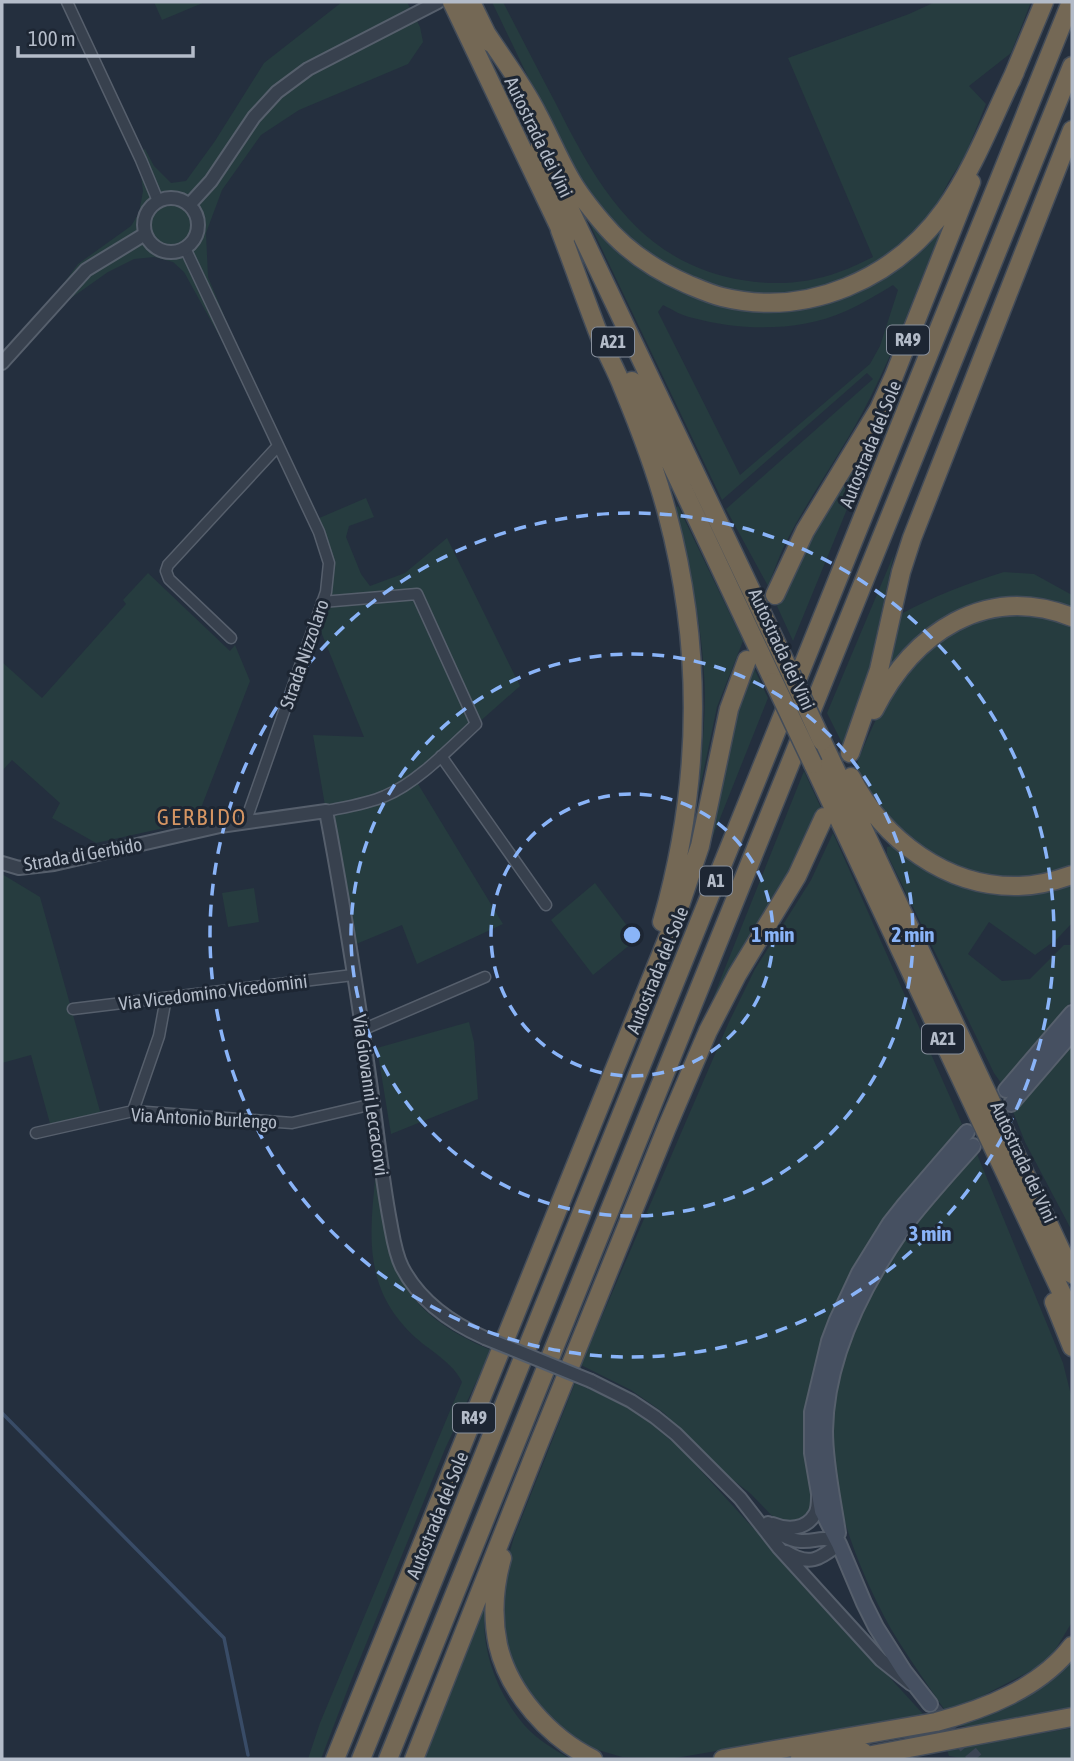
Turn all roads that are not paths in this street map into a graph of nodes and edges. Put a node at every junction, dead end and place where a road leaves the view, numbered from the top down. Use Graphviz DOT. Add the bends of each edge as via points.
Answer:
graph roads {
  1 [pos="67,2"];
  2 [pos="438,2"];
  3 [pos="452,2"];
  4 [pos="471,2"];
  5 [pos="1044,2"];
  6 [pos="1071,2"];
  7 [pos="486,33"];
  8 [pos="1072,66"];
  9 [pos="1015,72"];
  10 [pos="1072,130"];
  11 [pos="1072,146"];
  12 [pos="158,201"];
  13 [pos="190,205"];
  14 [pos="561,230"];
  15 [pos="145,234"];
  16 [pos="185,248"];
  17 [pos="1024,255"];
  18 [pos="2,363"];
  19 [pos="278,446"];
  20 [pos="775,595"];
  21 [pos="322,602"];
  22 [pos="1072,617"];
  23 [pos="231,638"];
  24 [pos="747,660"];
  25 [pos="783,672"];
  26 [pos="824,735"];
  27 [pos="441,756"];
  28 [pos="326,811"];
  29 [pos="824,817"];
  30 [pos="245,823"];
  31 [pos="2,863"];
  32 [pos="1072,875"];
  33 [pos="546,905"];
  34 [pos="353,975"];
  35 [pos="485,977"];
  36 [pos="166,998"];
  37 [pos="73,1009"];
  38 [pos="1072,1013"];
  39 [pos="362,1030"];
  40 [pos="1072,1033"];
  41 [pos="611,1077"];
  42 [pos="966,1089"];
  43 [pos="373,1104"];
  44 [pos="133,1111"];
  45 [pos="967,1132"];
  46 [pos="36,1133"];
  47 [pos="973,1146"];
  48 [pos="1072,1274"];
  49 [pos="1072,1315"];
  50 [pos="1072,1347"];
  51 [pos="537,1448"];
  52 [pos="818,1493"];
  53 [pos="740,1498"];
  54 [pos="753,1509"];
  55 [pos="839,1545"];
  56 [pos="779,1548"];
  57 [pos="1072,1646"];
  58 [pos="917,1689"];
  59 [pos="930,1704"];
  60 [pos="1072,1717"];
  61 [pos="560,1737"];
  62 [pos="898,1751"];
  63 [pos="335,1759"];
  64 [pos="361,1759"];
  65 [pos="388,1759"];
  66 [pos="414,1759"];
  67 [pos="593,1759"];
  68 [pos="605,1759"];
  69 [pos="723,1759"];
  70 [pos="792,1759"];
  71 [pos="851,1759"];
  1 -- 12 [label="street"];
  2 -- 13 [label="street" via="308,69 277,92"];
  3 -- 14 [label="highway, Autostrada dei Vini / A21"];
  4 -- 7 [label="highway, Autostrada dei Vini / A21"];
  5 -- 9 [label="highway, R49"];
  6 -- 64 [label="highway, Autostrada del Sole / A1"];
  7 -- 9 [label="highway" via="536,111 572,182 603,224 637,256 668,276 724,298 757,303 798,301 841,290 879,271 916,242 960,185"];
  7 -- 25 [label="highway, Autostrada dei Vini / A21"];
  8 -- 65 [label="highway, A1"];
  9 -- 20 [label="highway, R49" via="894,376 867,431 805,531"];
  10 -- 17 [label="highway"];
  11 -- 17 [label="highway"];
  12 -- 13 [label="street" via="169,198"];
  12 -- 15 [label="street" via="145,215"];
  13 -- 16 [label="street" via="197,232"];
  14 -- 25 [label="highway, Autostrada dei Vini / A21"];
  14 -- 41 [label="highway" via="667,513 690,625 694,670 693,745 678,862"];
  15 -- 16 [label="street" via="158,249"];
  15 -- 18 [label="street" via="86,270"];
  16 -- 19 [label="street, Strada Nizzolaro"];
  17 -- 22 [label="highway" via="912,538 852,756 889,684 945,628 977,611 1004,606 1035,606"];
  19 -- 21 [label="street, Strada Nizzolaro" via="319,532 328,563"];
  19 -- 23 [label="street" via="166,571"];
  21 -- 27 [label="street, Strada di Gerbido" via="417,594 476,724"];
  21 -- 30 [label="street, Strada Nizzolaro"];
  24 -- 41 [label="highway, R49" via="729,709 696,858"];
  25 -- 26 [label="highway, bridge"];
  25 -- 42 [label="highway, Autostrada dei Vini / A21, bridge" via="813,764"];
  26 -- 32 [label="highway" via="872,812 900,841 937,866 996,885 1036,885"];
  26 -- 48 [label="highway, Autostrada dei Vini / A21"];
  27 -- 28 [label="street, Strada di Gerbido" via="386,796"];
  27 -- 33 [label="street"];
  28 -- 30 [label="street, Strada di Gerbido"];
  28 -- 34 [label="street, Via Giovanni Leccacorvi"];
  29 -- 51 [label="highway" via="797,876 708,1031"];
  30 -- 31 [label="street, Strada di Gerbido" via="54,864 19,868"];
  34 -- 36 [label="street, Via Vicedomino Vicedomini"];
  34 -- 39 [label="street, Via Giovanni Leccacorvi"];
  35 -- 39 [label="street"];
  36 -- 37 [label="street, Via Vicedomino Vicedomini"];
  36 -- 44 [label="street" via="159,1036"];
  38 -- 40 [label="main road" via="1009,1097"];
  39 -- 43 [label="street, Via Giovanni Leccacorvi"];
  41 -- 63 [label="highway, R49"];
  42 -- 49 [label="highway, Autostrada dei Vini / A21"];
  42 -- 50 [label="highway" via="1009,1205"];
  43 -- 44 [label="street, Via Antonio Burlengo" via="292,1123"];
  43 -- 53 [label="street, Via Giovanni Leccacorvi, bridge" via="396,1251 409,1279 432,1306 485,1338 631,1401 676,1434"];
  44 -- 46 [label="street, Via Antonio Burlengo"];
  45 -- 52 [label="main road" via="890,1223 837,1320 812,1412"];
  47 -- 55 [label="main road" via="889,1249 839,1352 825,1433"];
  51 -- 61 [label="highway" via="501,1562 496,1634 515,1684"];
  51 -- 66 [label="highway"];
  52 -- 54 [label="street" via="815,1515 798,1527 778,1526"];
  52 -- 55 [label="main road"];
  53 -- 54 [label="street"];
  53 -- 56 [label="street, Via Giovanni Leccacorvi"];
  54 -- 55 [label="street" via="785,1536 800,1541 824,1538"];
  55 -- 56 [label="street" via="817,1560 793,1557"];
  55 -- 58 [label="main road" via="876,1627"];
  56 -- 58 [label="street, Via Giovanni Leccacorvi" via="881,1661"];
  57 -- 69 [label="highway" via="1027,1685 957,1716"];
  58 -- 59 [label="main road"];
  60 -- 62 [label="highway"];
  61 -- 67 [label="highway"];
  61 -- 68 [label="highway"];
  62 -- 70 [label="highway"];
  62 -- 71 [label="highway"];
}
